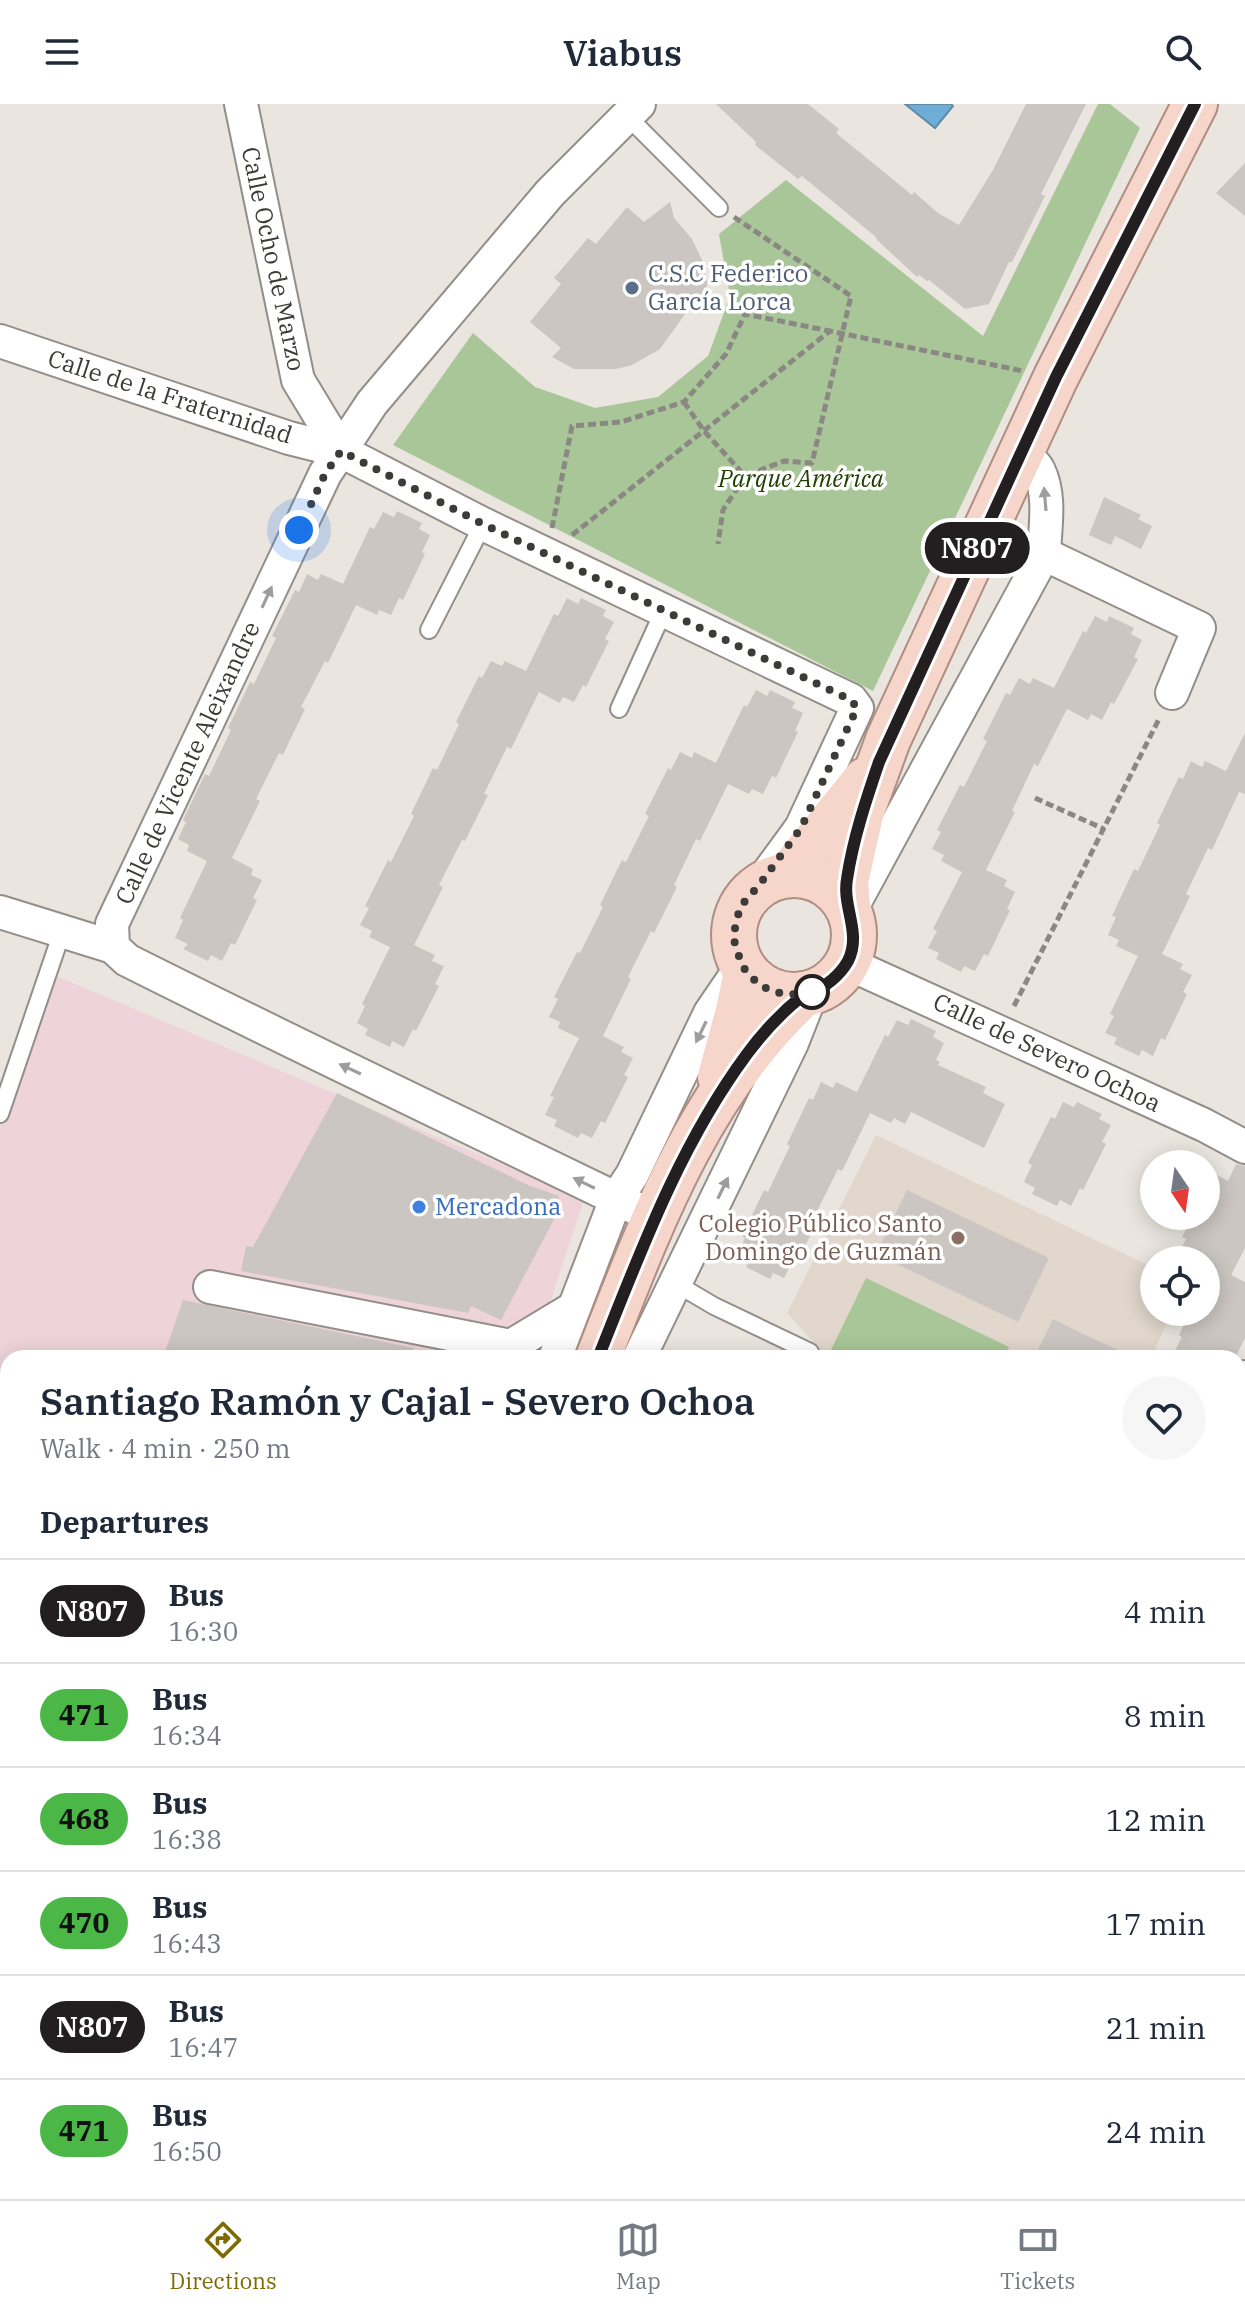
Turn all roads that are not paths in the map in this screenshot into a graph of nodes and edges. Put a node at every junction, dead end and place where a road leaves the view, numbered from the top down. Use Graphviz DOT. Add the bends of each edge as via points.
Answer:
graph roads {
  1 [pos="241,104"];
  2 [pos="1195,104"];
  3 [pos="633,110"];
  4 [pos="719,208"];
  5 [pos="0,341"];
  6 [pos="341,451"];
  7 [pos="1021,453"];
  8 [pos="483,524"];
  9 [pos="1044,554"];
  10 [pos="664,610"];
  11 [pos="429,630"];
  12 [pos="1172,693"];
  13 [pos="619,709"];
  14 [pos="879,762"];
  15 [pos="774,879"];
  16 [pos="848,909"];
  17 [pos="0,912"];
  18 [pos="62,932"];
  19 [pos="113,947"];
  20 [pos="847,963"];
  21 [pos="744,969"];
  22 [pos="808,993"];
  23 [pos="709,1110"];
  24 [pos="0,1114"];
  25 [pos="1245,1147"];
  26 [pos="635,1208"];
  27 [pos="675,1283"];
  28 [pos="210,1287"];
  29 [pos="574,1308"];
  30 [pos="501,1350"];
  31 [pos="513,1350"];
  32 [pos="558,1350"];
  33 [pos="600,1350"];
  34 [pos="643,1350"];
  35 [pos="806,1350"];
  1 -- 6 [label="street, Calle Ocho de Marzo" via="298,380"];
  2 -- 7 [label="main road"];
  3 -- 4 [label="lane"];
  3 -- 6 [label="street, Calle de Vicente Aleixandre" via="550,193 372,403"];
  5 -- 6 [label="street, Calle de la Fraternidad"];
  6 -- 8 [label="street, Calle de la Fraternidad"];
  19 -- 6 [label="street, Calle de Vicente Aleixandre, one-way" via="112,924 325,474"];
  9 -- 7 [label="street, one-way" via="1044,489 1038,468"];
  7 -- 14 [label="main road"];
  8 -- 10 [label="street, Calle de la Fraternidad"];
  8 -- 11 [label="lane"];
  9 -- 12 [label="street" via="1199,628"];
  9 -- 16 [label="street"];
  10 -- 13 [label="lane"];
  10 -- 15 [label="street, Calle de la Fraternidad" via="851,700 857,708"];
  14 -- 15 [label="main road"];
  14 -- 16 [label="main road" via="846,882"];
  15 -- 16 [label="main road" via="806,875 837,893"];
  15 -- 21 [label="main road" via="740,907 733,937"];
  16 -- 20 [label="main road" via="854,945"];
  17 -- 18 [label="street"];
  18 -- 19 [label="street"];
  18 -- 24 [label="lane"];
  26 -- 19 [label="street, one-way" via="273,1033 127,960"];
  20 -- 22 [label="main road" via="833,981"];
  20 -- 25 [label="street, Calle de Severo Ochoa"];
  21 -- 22 [label="main road" via="772,991"];
  21 -- 23 [label="main road" via="738,1011"];
  21 -- 26 [label="street, one-way" via="710,1013 632,1175"];
  22 -- 23 [label="main road" via="748,1053"];
  27 -- 22 [label="street, one-way" via="792,1043"];
  23 -- 26 [label="main road"];
  26 -- 29 [label="street"];
  26 -- 33 [label="main road"];
  27 -- 34 [label="street"];
  27 -- 35 [label="lane"];
  28 -- 30 [label="street"];
  29 -- 31 [label="street"];
  29 -- 32 [label="street"];
}
